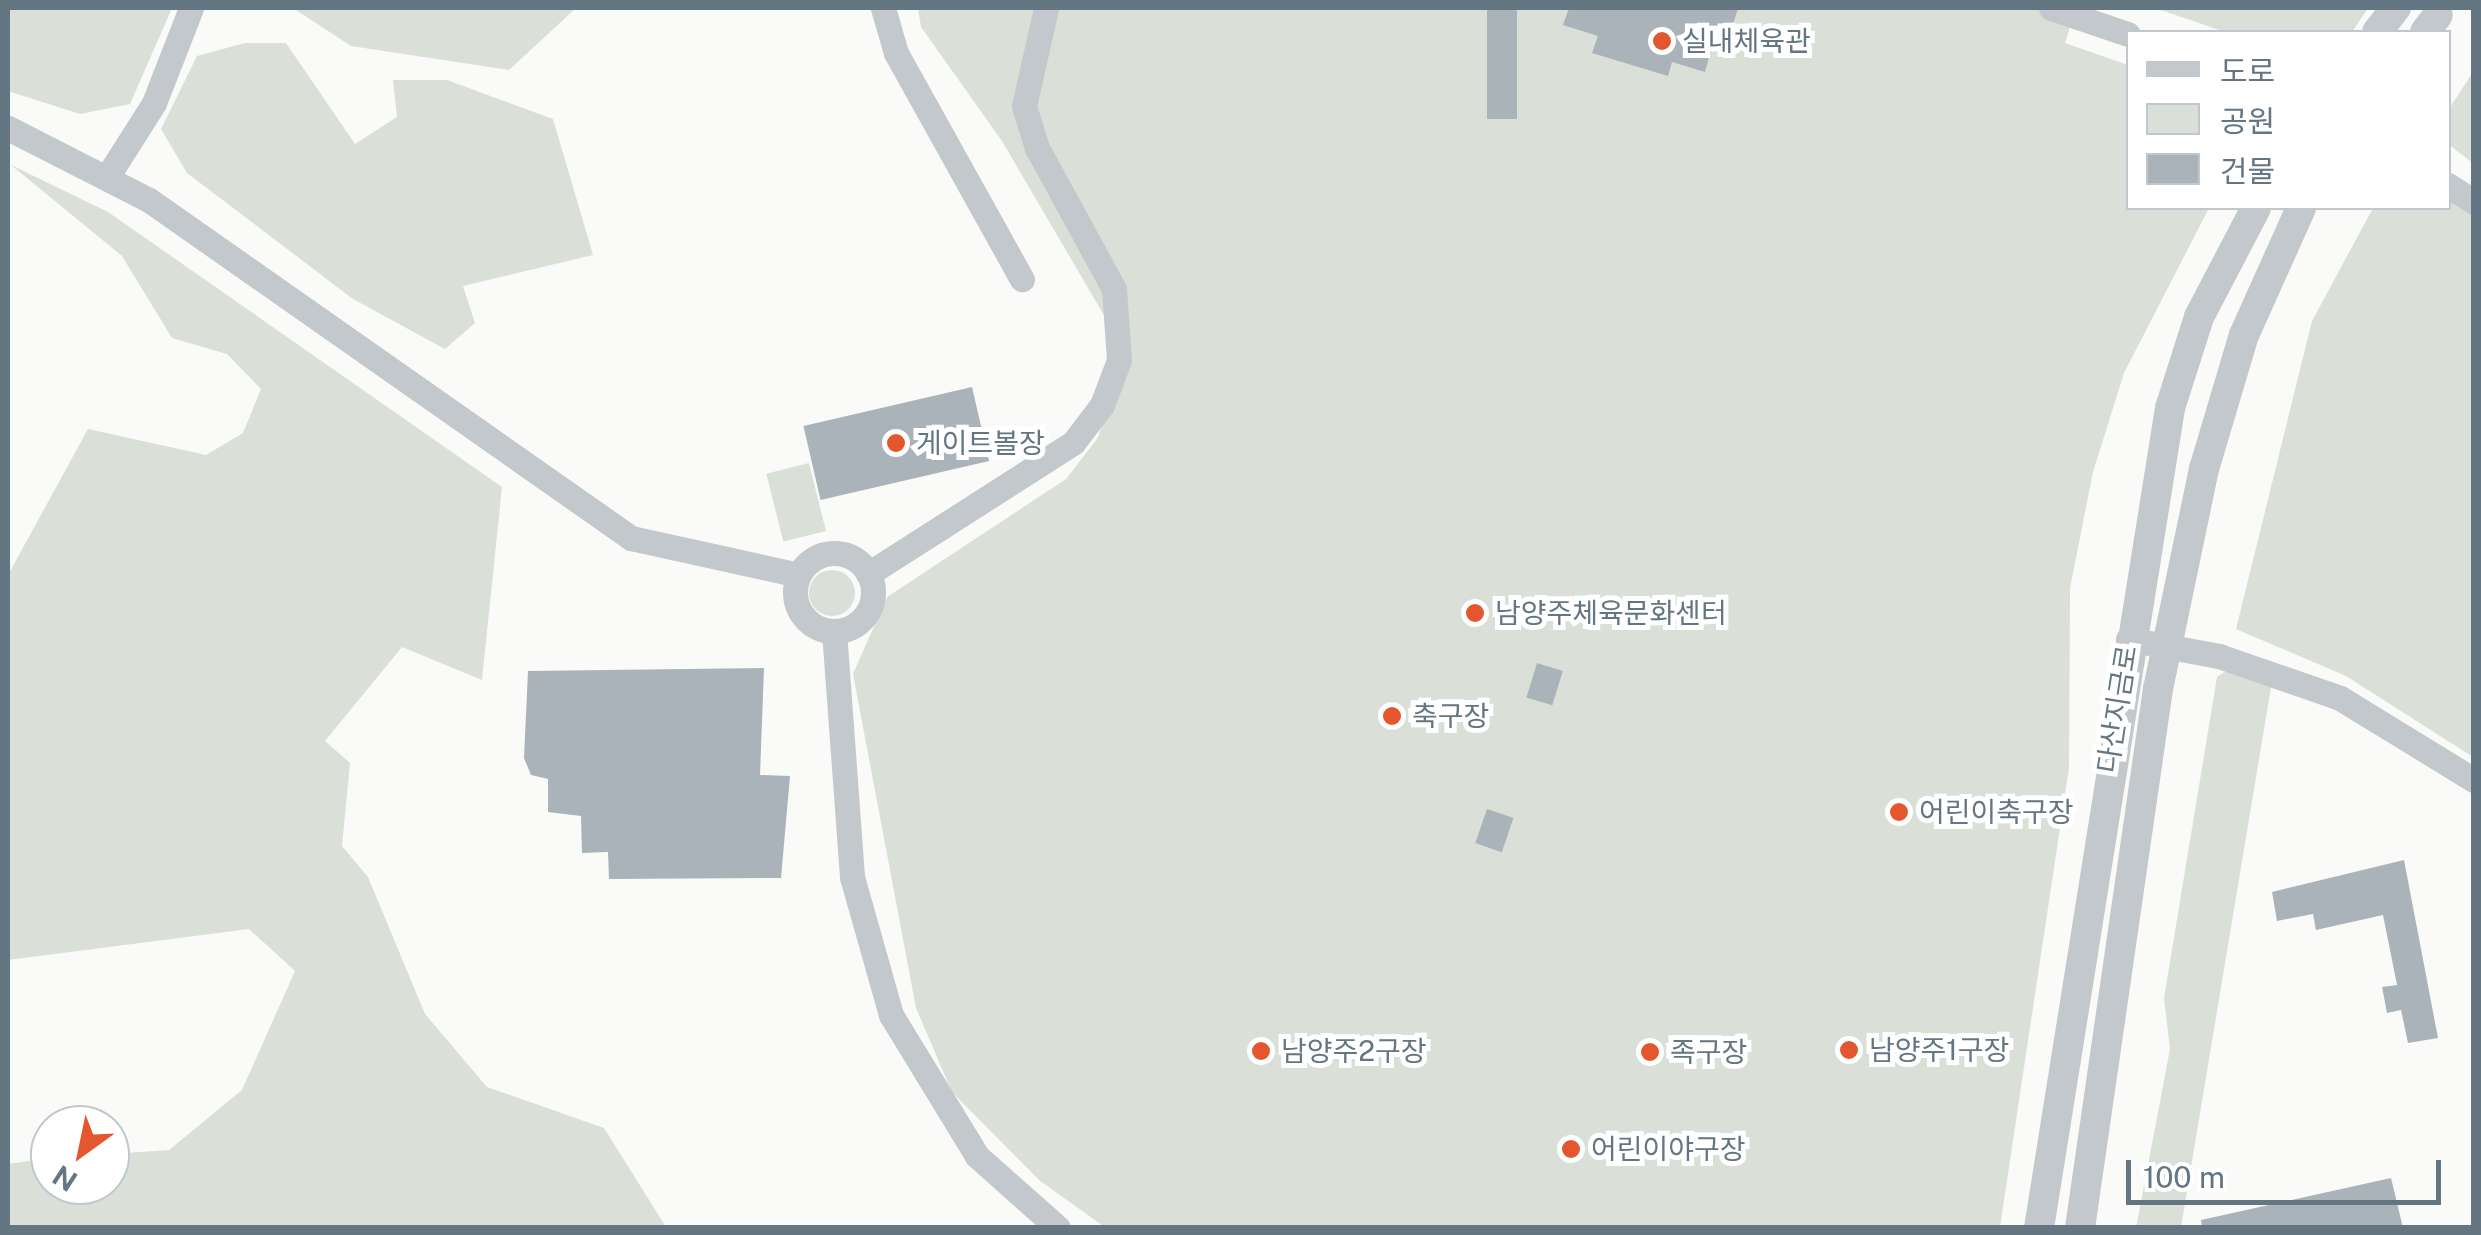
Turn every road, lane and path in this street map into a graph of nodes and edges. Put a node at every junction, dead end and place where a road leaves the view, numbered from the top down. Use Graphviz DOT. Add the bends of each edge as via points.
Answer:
graph roads {
  1 [pos="191,8"];
  2 [pos="882,8"];
  3 [pos="1046,8"];
  4 [pos="2051,8"];
  5 [pos="2396,8"];
  6 [pos="2380,30"];
  7 [pos="2126,33"];
  8 [pos="8,128"];
  9 [pos="109,174"];
  10 [pos="2451,187"];
  11 [pos="2474,202"];
  12 [pos="2255,210"];
  13 [pos="2300,210"];
  14 [pos="1022,278"];
  15 [pos="868,574"];
  16 [pos="799,575"];
  17 [pos="834,632"];
  18 [pos="2128,638"];
  19 [pos="2166,642"];
  20 [pos="2474,780"];
  21 [pos="1058,1228"];
  22 [pos="2039,1228"];
  23 [pos="2080,1228"];
  1 -- 9 [label="street" via="154,103"];
  2 -- 14 [label="street" via="896,52"];
  3 -- 15 [label="street" via="1024,106 1036,148 1114,289 1119,360 1102,405 1074,443"];
  4 -- 7 [label="street"];
  5 -- 6 [label="street"];
  8 -- 9 [label="street"];
  9 -- 16 [label="street" via="631,538"];
  10 -- 11 [label="street"];
  12 -- 18 [label="street, 다산지금로" via="2198,318 2170,408"];
  13 -- 19 [label="street, 다산지금로" via="2244,335"];
  15 -- 16 [label="street" via="830,553"];
  15 -- 17 [label="street" via="866,614"];
  16 -- 17 [label="street" via="800,611"];
  17 -- 21 [label="street" via="852,877 891,1015 977,1156"];
  18 -- 19 [label="street"];
  18 -- 22 [label="street, 다산지금로"];
  19 -- 20 [label="street" via="2340,698"];
  19 -- 23 [label="street, 다산지금로"];
}
